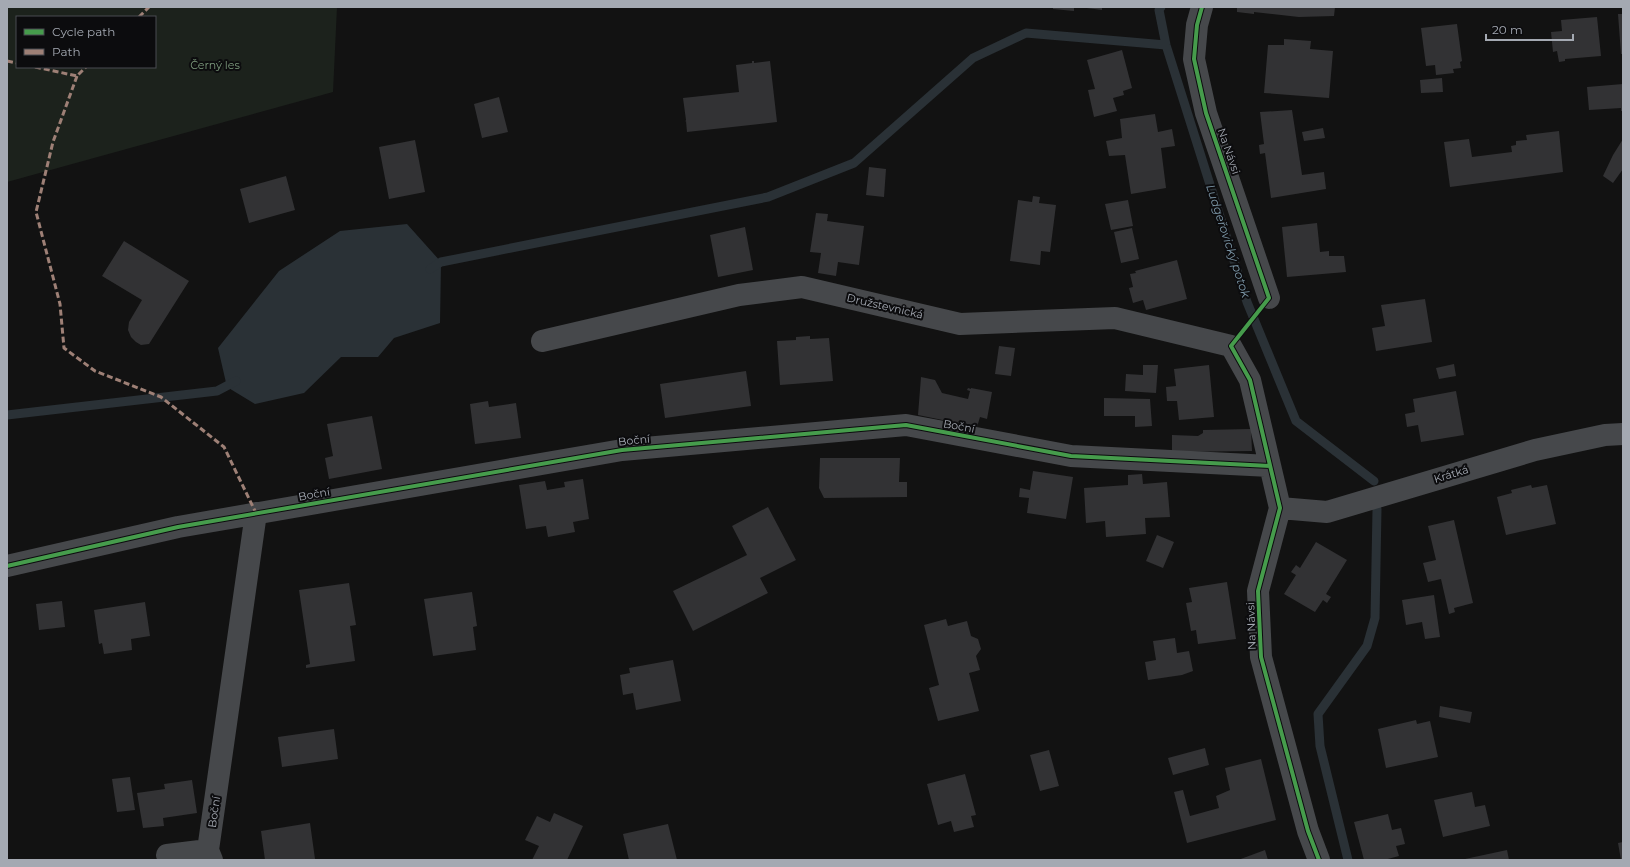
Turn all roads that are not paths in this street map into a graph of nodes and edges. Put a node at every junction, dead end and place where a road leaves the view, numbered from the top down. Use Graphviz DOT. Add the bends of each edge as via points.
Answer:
graph roads {
  1 [pos="1202,7"];
  2 [pos="1268,298"];
  3 [pos="542,341"];
  4 [pos="1230,346"];
  5 [pos="1623,434"];
  6 [pos="1270,466"];
  7 [pos="1280,508"];
  8 [pos="256,513"];
  9 [pos="7,566"];
  10 [pos="167,855"];
  11 [pos="210,855"];
  12 [pos="1319,860"];
  1 -- 2 [label="street, Na Návsi" via="1197,25 1194,59 1206,113"];
  3 -- 4 [label="street, Družstevnická" via="739,295 802,287 960,324 1115,318"];
  4 -- 6 [label="street, Na Návsi" via="1250,380"];
  5 -- 7 [label="street, Krátká" via="1535,450 1327,512"];
  6 -- 7 [label="street, Na Návsi"];
  6 -- 8 [label="street, Boční" via="1071,456 906,425 622,450"];
  7 -- 12 [label="street, Na Návsi" via="1258,591 1261,657 1308,831"];
  8 -- 9 [label="street, Boční" via="178,527"];
  8 -- 11 [label="street, Boční"];
  10 -- 11 [label="street, Boční"];
}
